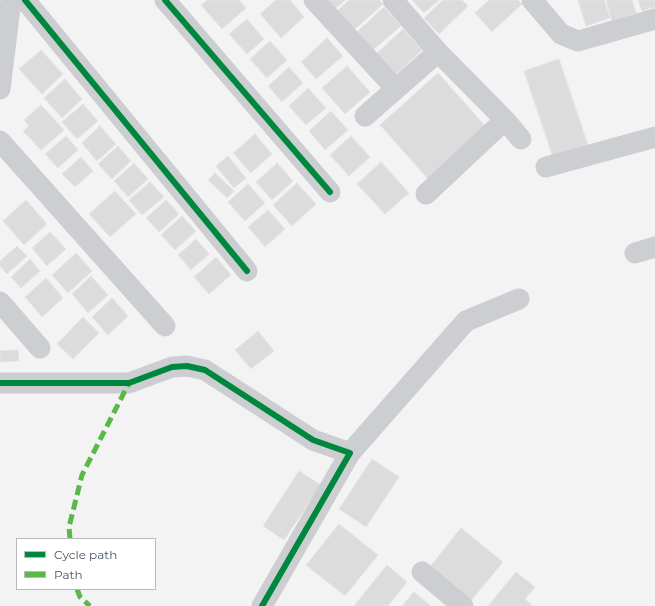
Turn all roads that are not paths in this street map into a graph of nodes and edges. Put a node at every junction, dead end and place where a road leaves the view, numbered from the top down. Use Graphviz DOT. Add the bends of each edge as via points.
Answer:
graph roads {
  1 [pos="11,0"];
  2 [pos="25,0"];
  3 [pos="165,0"];
  4 [pos="314,0"];
  5 [pos="392,0"];
  6 [pos="532,0"];
  7 [pos="655,19"];
  8 [pos="438,52"];
  9 [pos="0,89"];
  10 [pos="396,89"];
  11 [pos="365,116"];
  12 [pos="505,120"];
  13 [pos="655,137"];
  14 [pos="521,139"];
  15 [pos="0,141"];
  16 [pos="546,167"];
  17 [pos="330,192"];
  18 [pos="426,194"];
  19 [pos="655,247"];
  20 [pos="635,253"];
  21 [pos="248,271"];
  22 [pos="519,299"];
  23 [pos="0,302"];
  24 [pos="165,326"];
  25 [pos="40,348"];
  26 [pos="0,383"];
  27 [pos="350,453"];
  28 [pos="422,572"];
  29 [pos="262,606"];
  30 [pos="462,606"];
  1 -- 9 [label="street"];
  2 -- 21 [label="street"];
  3 -- 17 [label="street"];
  4 -- 10 [label="street"];
  5 -- 8 [label="street"];
  6 -- 7 [label="street" via="561,34 578,41"];
  8 -- 10 [label="street"];
  8 -- 12 [label="street"];
  10 -- 11 [label="street"];
  12 -- 14 [label="street"];
  12 -- 18 [label="street"];
  13 -- 16 [label="street"];
  15 -- 24 [label="street"];
  19 -- 20 [label="street"];
  22 -- 27 [label="street" via="466,321"];
  23 -- 25 [label="street"];
  26 -- 27 [label="street" via="129,383 172,367 187,366 205,370 313,440"];
  27 -- 29 [label="street"];
  28 -- 30 [label="street"];
}
